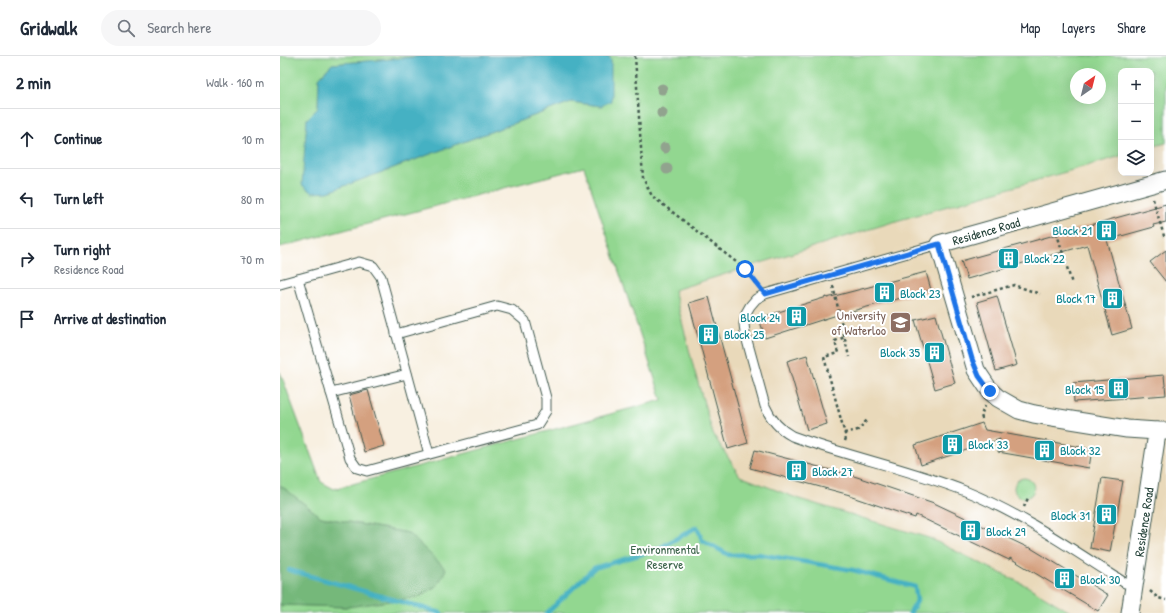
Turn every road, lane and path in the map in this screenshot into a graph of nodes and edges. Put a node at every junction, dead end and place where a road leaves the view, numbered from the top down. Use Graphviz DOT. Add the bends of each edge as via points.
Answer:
graph roads {
  1 [pos="635,56"];
  2 [pos="1166,180"];
  3 [pos="1149,185"];
  4 [pos="1053,220"];
  5 [pos="1166,236"];
  6 [pos="939,244"];
  7 [pos="831,276"];
  8 [pos="298,279"];
  9 [pos="280,284"];
  10 [pos="1072,284"];
  11 [pos="765,294"];
  12 [pos="1040,294"];
  13 [pos="967,298"];
  14 [pos="396,334"];
  15 [pos="846,336"];
  16 [pos="849,358"];
  17 [pos="407,374"];
  18 [pos="331,393"];
  19 [pos="988,403"];
  20 [pos="868,419"];
  21 [pos="982,419"];
  22 [pos="1161,431"];
  23 [pos="844,433"];
  24 [pos="841,451"];
  25 [pos="429,454"];
  26 [pos="1134,584"];
  27 [pos="1130,613"];
  1 -- 11 [label="path" via="643,178 652,196 745,269"];
  2 -- 3 [label="street, Residence Road"];
  3 -- 5 [label="path"];
  3 -- 6 [label="street, Residence Road"];
  4 -- 10 [label="path"];
  6 -- 7 [label="lane"];
  6 -- 22 [label="street, Residence Road" via="976,370 998,398 1026,412 1127,429"];
  7 -- 11 [label="lane"];
  7 -- 15 [label="path"];
  8 -- 9 [label="lane"];
  8 -- 14 [label="lane" via="360,262 373,266 381,277"];
  8 -- 18 [label="lane"];
  11 -- 24 [label="lane" via="750,306 745,315 744,326 768,412 786,433"];
  12 -- 13 [label="path" via="1014,285"];
  14 -- 17 [label="lane"];
  14 -- 25 [label="lane" via="497,306 512,310 525,321 546,398 546,411 537,425"];
  15 -- 16 [label="path"];
  15 -- 23 [label="path" via="835,341 838,353 824,357"];
  17 -- 18 [label="lane"];
  17 -- 25 [label="lane"];
  18 -- 25 [label="lane" via="350,458 357,468 367,471"];
  19 -- 21 [label="path" via="982,410"];
  20 -- 23 [label="path" via="858,430"];
  22 -- 26 [label="street, Residence Road" via="1156,440"];
  23 -- 24 [label="path" via="846,438"];
  24 -- 26 [label="lane" via="951,486 989,502 1032,524 1125,583"];
  26 -- 27 [label="street, Residence Road"];
}
